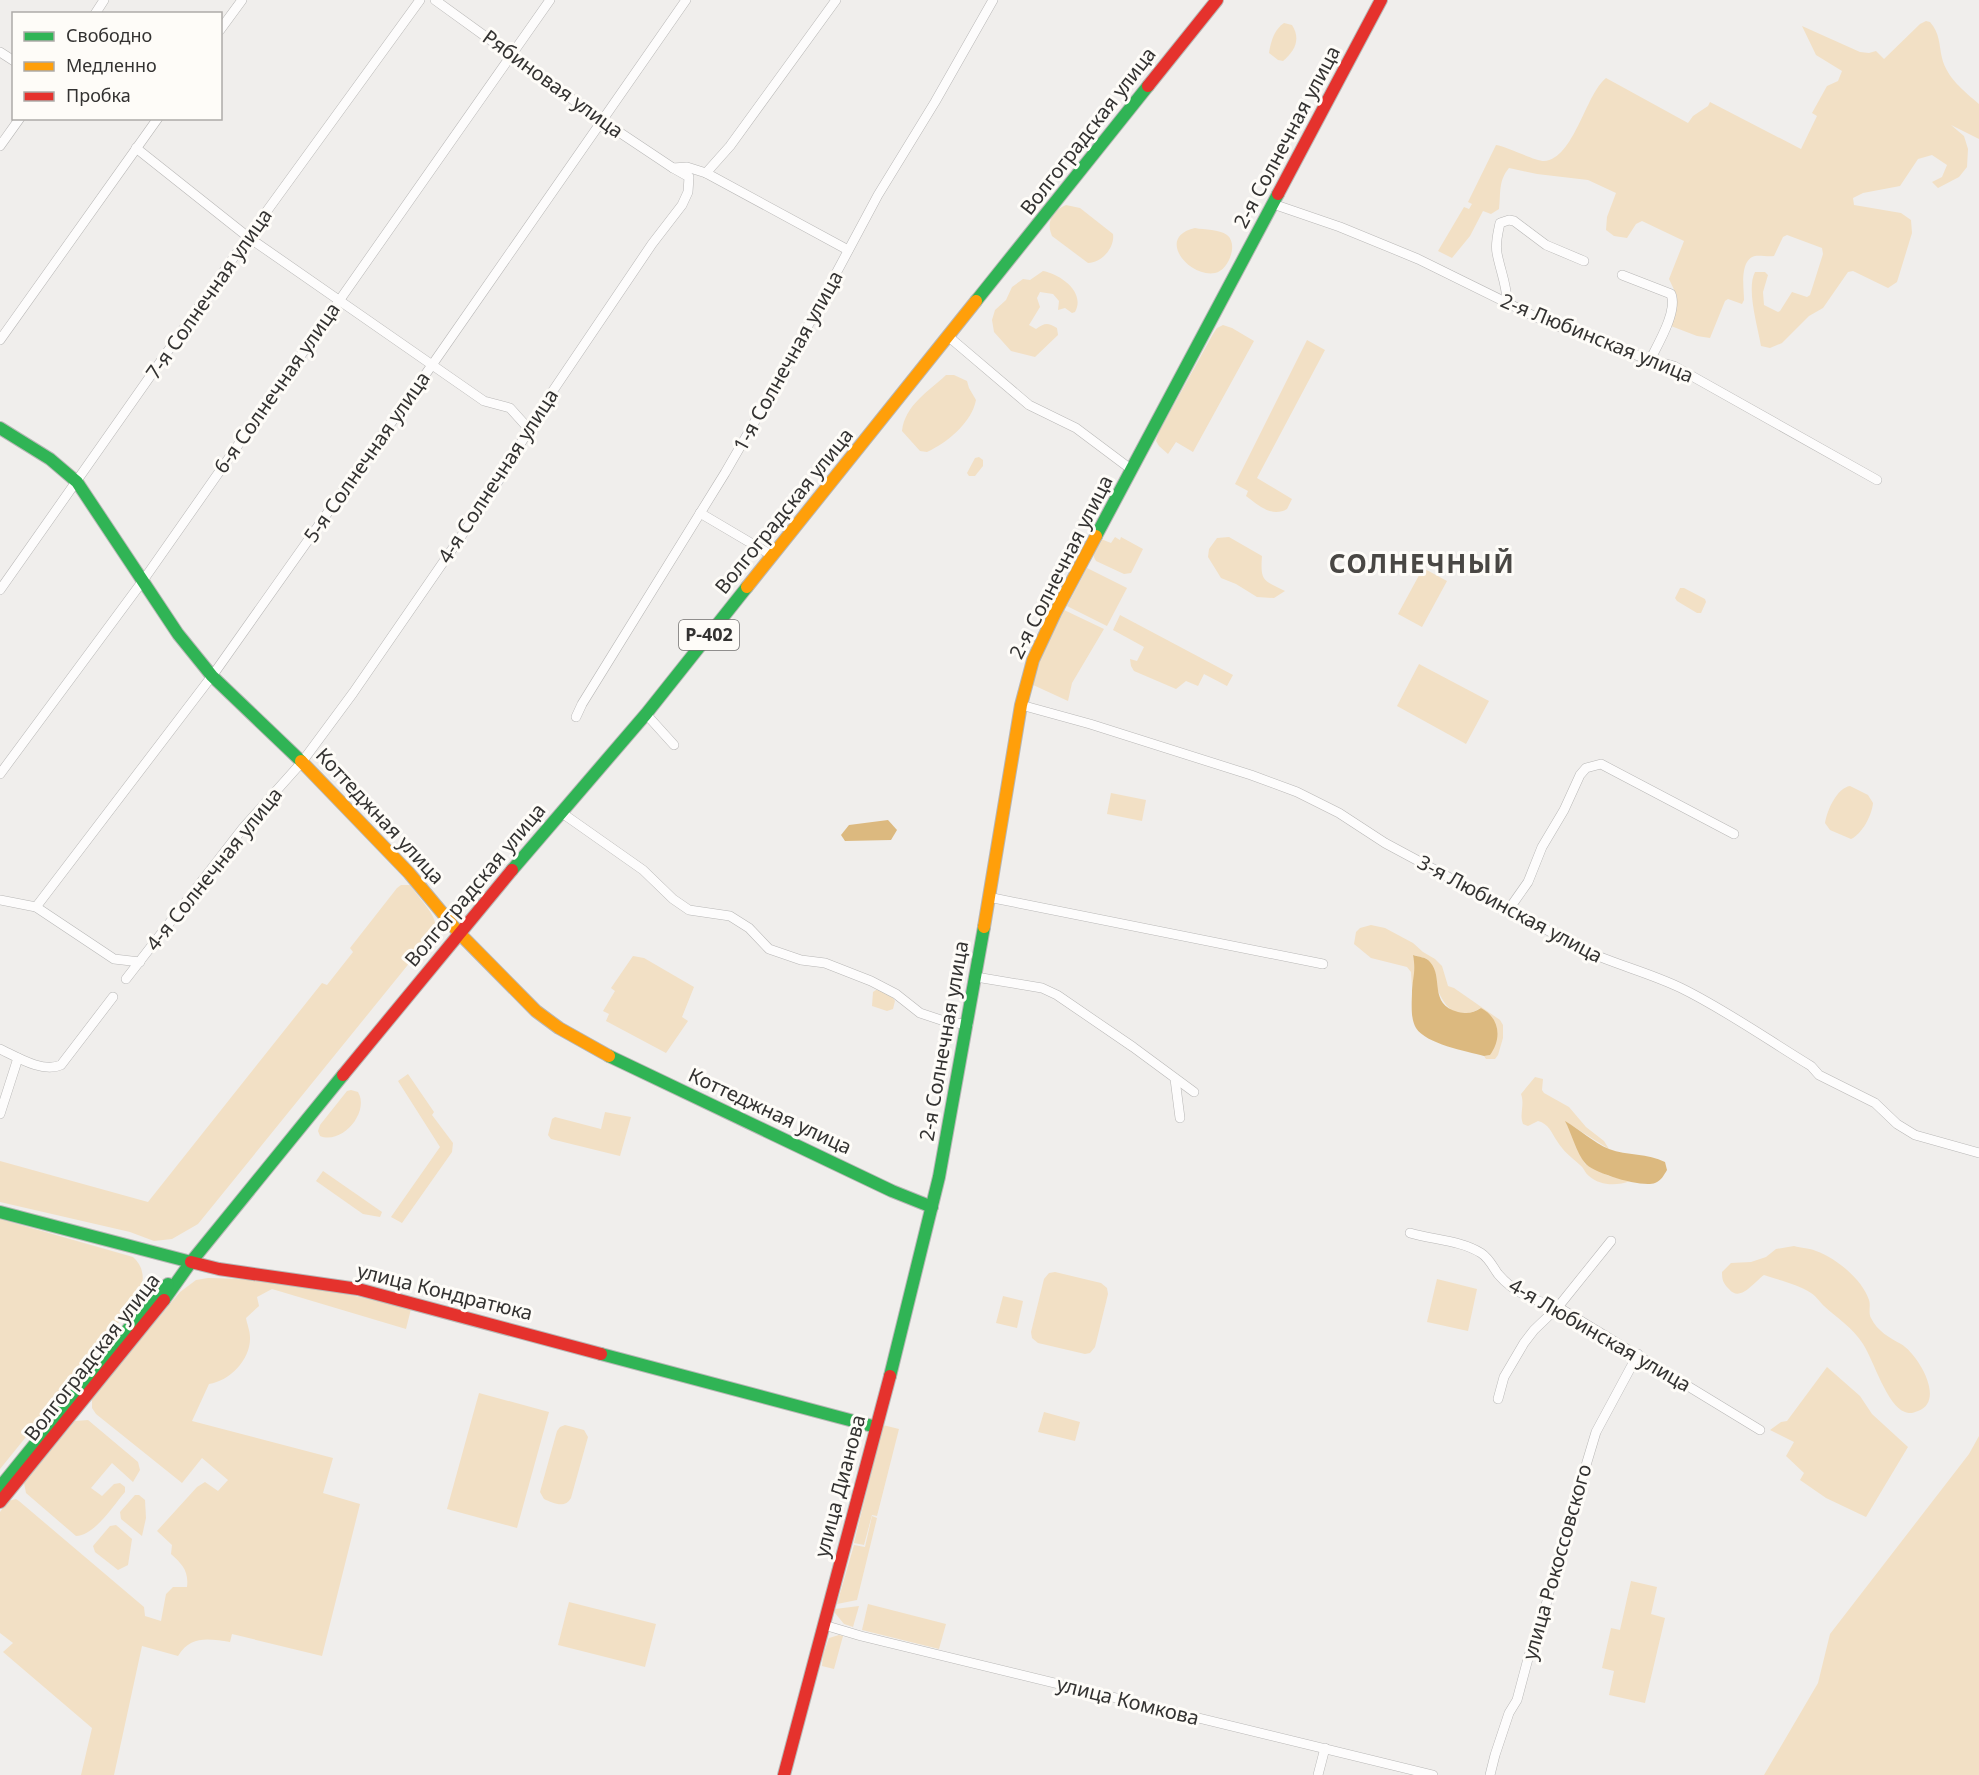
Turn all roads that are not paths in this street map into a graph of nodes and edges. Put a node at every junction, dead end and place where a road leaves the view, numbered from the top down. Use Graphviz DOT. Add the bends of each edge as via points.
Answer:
graph roads {
  1 [pos="242,0"];
  2 [pos="420,0"];
  3 [pos="435,0"];
  4 [pos="550,0"];
  5 [pos="686,0"];
  6 [pos="836,0"];
  7 [pos="993,0"];
  8 [pos="1217,0"];
  9 [pos="1381,0"];
  10 [pos="222,27"];
  11 [pos="513,55"];
  12 [pos="19,120"];
  13 [pos="157,120"];
  14 [pos="601,120"];
  15 [pos="0,146"];
  16 [pos="136,148"];
  17 [pos="673,168"];
  18 [pos="706,173"];
  19 [pos="1273,204"];
  20 [pos="248,237"];
  21 [pos="848,250"];
  22 [pos="1584,261"];
  23 [pos="1622,275"];
  24 [pos="338,301"];
  25 [pos="1507,302"];
  26 [pos="949,337"];
  27 [pos="0,340"];
  28 [pos="1650,360"];
  29 [pos="432,365"];
  30 [pos="0,428"];
  31 [pos="528,428"];
  32 [pos="1132,470"];
  33 [pos="1877,480"];
  34 [pos="77,482"];
  35 [pos="700,513"];
  36 [pos="772,556"];
  37 [pos="142,582"];
  38 [pos="0,590"];
  39 [pos="212,676"];
  40 [pos="1021,705"];
  41 [pos="646,714"];
  42 [pos="576,717"];
  43 [pos="674,745"];
  44 [pos="302,762"];
  45 [pos="0,774"];
  46 [pos="562,813"];
  47 [pos="1734,834"];
  48 [pos="988,897"];
  49 [pos="0,900"];
  50 [pos="36,906"];
  51 [pos="1509,909"];
  52 [pos="459,933"];
  53 [pos="140,962"];
  54 [pos="1323,964"];
  55 [pos="976,977"];
  56 [pos="126,979"];
  57 [pos="113,997"];
  58 [pos="968,1025"];
  59 [pos="0,1049"];
  60 [pos="18,1058"];
  61 [pos="1175,1079"];
  62 [pos="1194,1092"];
  63 [pos="0,1114"];
  64 [pos="1180,1118"];
  65 [pos="1979,1153"];
  66 [pos="932,1207"];
  67 [pos="0,1212"];
  68 [pos="1410,1233"];
  69 [pos="1611,1241"];
  70 [pos="191,1262"];
  71 [pos="1558,1307"];
  72 [pos="1638,1354"];
  73 [pos="1498,1399"];
  74 [pos="876,1427"];
  75 [pos="1760,1430"];
  76 [pos="0,1487"];
  77 [pos="0,1502"];
  78 [pos="824,1625"];
  79 [pos="1325,1748"];
  80 [pos="784,1775"];
  81 [pos="1318,1775"];
  82 [pos="1433,1775"];
  83 [pos="1490,1775"];
  1 -- 10 [label="street"];
  2 -- 20 [label="street, 7-я Солнечная улица"];
  3 -- 11 [label="street, Рябиновая улица"];
  4 -- 11 [label="street, 6-я Солнечная улица"];
  5 -- 14 [label="street, 5-я Солнечная улица"];
  6 -- 18 [label="street"];
  7 -- 21 [label="street, 1-я Солнечная улица"];
  8 -- 26 [label="main road, Волгоградская улица / Р-402"];
  9 -- 19 [label="main road, 2-я Солнечная улица"];
  11 -- 14 [label="street, Рябиновая улица"];
  11 -- 24 [label="street, 6-я Солнечная улица"];
  12 -- 15 [label="street"];
  13 -- 16 [label="street"];
  14 -- 17 [label="street, Рябиновая улица"];
  14 -- 29 [label="street, 5-я Солнечная улица"];
  16 -- 20 [label="street"];
  16 -- 27 [label="street"];
  17 -- 18 [label="street" via="687,167"];
  17 -- 31 [label="street, 4-я Солнечная улица" via="689,177 682,205"];
  18 -- 21 [label="street"];
  19 -- 25 [label="street, 2-я Любинская улица" via="1418,259"];
  19 -- 32 [label="main road, 2-я Солнечная улица"];
  20 -- 24 [label="street"];
  20 -- 34 [label="street, 7-я Солнечная улица"];
  21 -- 35 [label="street, 1-я Солнечная улица" via="780,378"];
  22 -- 25 [label="street" via="1546,245 1514,221 1500,223 1496,242"];
  23 -- 28 [label="street" via="1671,294 1673,299 1665,329"];
  24 -- 29 [label="street"];
  24 -- 37 [label="street, 6-я Солнечная улица"];
  25 -- 28 [label="street, 2-я Любинская улица" via="1544,321"];
  26 -- 32 [label="street" via="1029,405 1076,428"];
  26 -- 36 [label="main road, Волгоградская улица / Р-402"];
  28 -- 33 [label="street, 2-я Любинская улица" via="1684,372"];
  29 -- 31 [label="street" via="484,401 510,408"];
  29 -- 39 [label="street, 5-я Солнечная улица"];
  30 -- 34 [label="main road, Коттеджная улица" via="39,450"];
  31 -- 44 [label="street, 4-я Солнечная улица" via="493,490"];
  32 -- 40 [label="main road, 2-я Солнечная улица" via="1041,640"];
  34 -- 37 [label="main road, Коттеджная улица"];
  34 -- 38 [label="street, 7-я Солнечная улица"];
  35 -- 36 [label="street"];
  35 -- 42 [label="street, 1-я Солнечная улица"];
  36 -- 41 [label="main road, Волгоградская улица / Р-402"];
  37 -- 39 [label="main road, Коттеджная улица"];
  37 -- 45 [label="street, 6-я Солнечная улица"];
  39 -- 44 [label="main road, Коттеджная улица"];
  39 -- 50 [label="street, 5-я Солнечная улица"];
  40 -- 48 [label="main road, 2-я Солнечная улица"];
  40 -- 51 [label="street, 3-я Любинская улица" via="1297,792"];
  41 -- 43 [label="street"];
  41 -- 46 [label="main road, Волгоградская улица / Р-402"];
  44 -- 52 [label="main road, Коттеджная улица" via="409,873"];
  44 -- 53 [label="street, 4-я Солнечная улица" via="243,828"];
  46 -- 52 [label="main road, Волгоградская улица / Р-402"];
  46 -- 58 [label="street" via="643,870 689,910 730,916 749,928 769,949 825,963 896,994 920,1013"];
  47 -- 51 [label="street" via="1601,764 1594,765 1580,775 1528,882"];
  48 -- 54 [label="street"];
  48 -- 55 [label="main road, 2-я Солнечная улица"];
  49 -- 50 [label="street"];
  50 -- 53 [label="street" via="114,959"];
  51 -- 65 [label="street, 3-я Любинская улица" via="1586,951 1695,995 1811,1066 1819,1075 1875,1102 1915,1135"];
  52 -- 66 [label="main road, Коттеджная улица" via="536,1011 586,1045"];
  52 -- 70 [label="main road, Волгоградская улица / Р-402"];
  53 -- 56 [label="street, 4-я Солнечная улица"];
  55 -- 58 [label="main road, 2-я Солнечная улица"];
  55 -- 61 [label="street" via="1042,988 1057,995"];
  57 -- 60 [label="street" via="61,1065 52,1068"];
  58 -- 66 [label="main road, 2-я Солнечная улица"];
  59 -- 60 [label="street"];
  60 -- 63 [label="street"];
  61 -- 62 [label="street"];
  61 -- 64 [label="street"];
  66 -- 74 [label="main road, улица Дианова"];
  67 -- 70 [label="main road, улица Кондратюка"];
  68 -- 71 [label="street, 4-я Любинская улица" via="1458,1243 1481,1253 1516,1291"];
  69 -- 71 [label="street"];
  70 -- 74 [label="main road, улица Кондратюка" via="358,1289"];
  70 -- 76 [label="main road, Волгоградская улица" via="150,1302"];
  70 -- 77 [label="main road, Волгоградская улица" via="159,1308"];
  71 -- 72 [label="street, 4-я Любинская улица"];
  71 -- 73 [label="street" via="1524,1343 1504,1377"];
  72 -- 75 [label="street, 4-я Любинская улица"];
  72 -- 83 [label="street, улица Рокоссовского" via="1596,1432 1537,1641"];
  74 -- 78 [label="main road, улица Дианова"];
  78 -- 79 [label="street, улица Комкова"];
  78 -- 80 [label="main road, улица Дианова"];
  79 -- 81 [label="street"];
  79 -- 82 [label="street, улица Комкова"];
}
